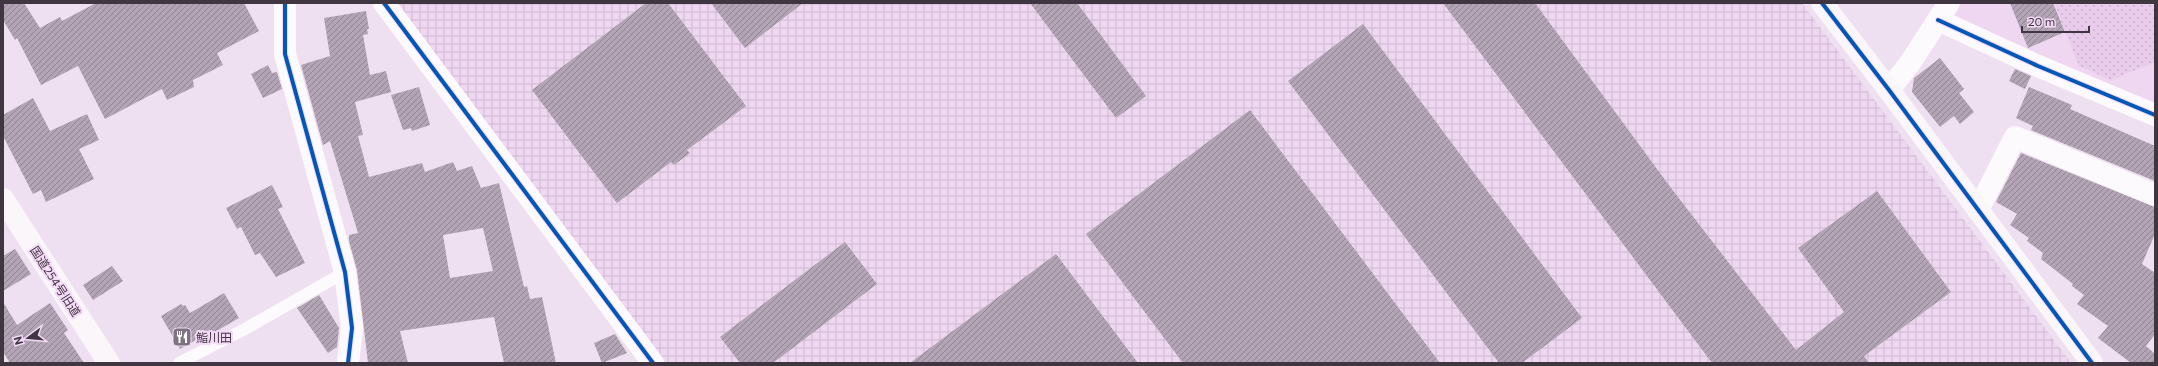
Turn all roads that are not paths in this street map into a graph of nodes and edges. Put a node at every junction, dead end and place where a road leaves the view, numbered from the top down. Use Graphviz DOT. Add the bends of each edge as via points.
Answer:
graph roads {
  1 [pos="285,3"];
  2 [pos="384,3"];
  3 [pos="1822,3"];
  4 [pos="1944,12"];
  5 [pos="1889,90"];
  6 [pos="2155,115"];
  7 [pos="2155,195"];
  8 [pos="3,199"];
  9 [pos="1978,210"];
  10 [pos="345,272"];
  11 [pos="108,363"];
  12 [pos="180,363"];
  13 [pos="348,363"];
  14 [pos="654,363"];
  15 [pos="2092,363"];
  1 -- 10 [label="street" via="285,54"];
  2 -- 14 [label="street"];
  3 -- 5 [label="street"];
  4 -- 5 [label="street"];
  4 -- 6 [label="street" via="2038,66"];
  5 -- 9 [label="street"];
  7 -- 9 [label="street" via="2015,137"];
  8 -- 11 [label="street, 国道254号旧道"];
  9 -- 15 [label="street"];
  10 -- 12 [label="lane"];
  10 -- 13 [label="street" via="352,328"];
}
